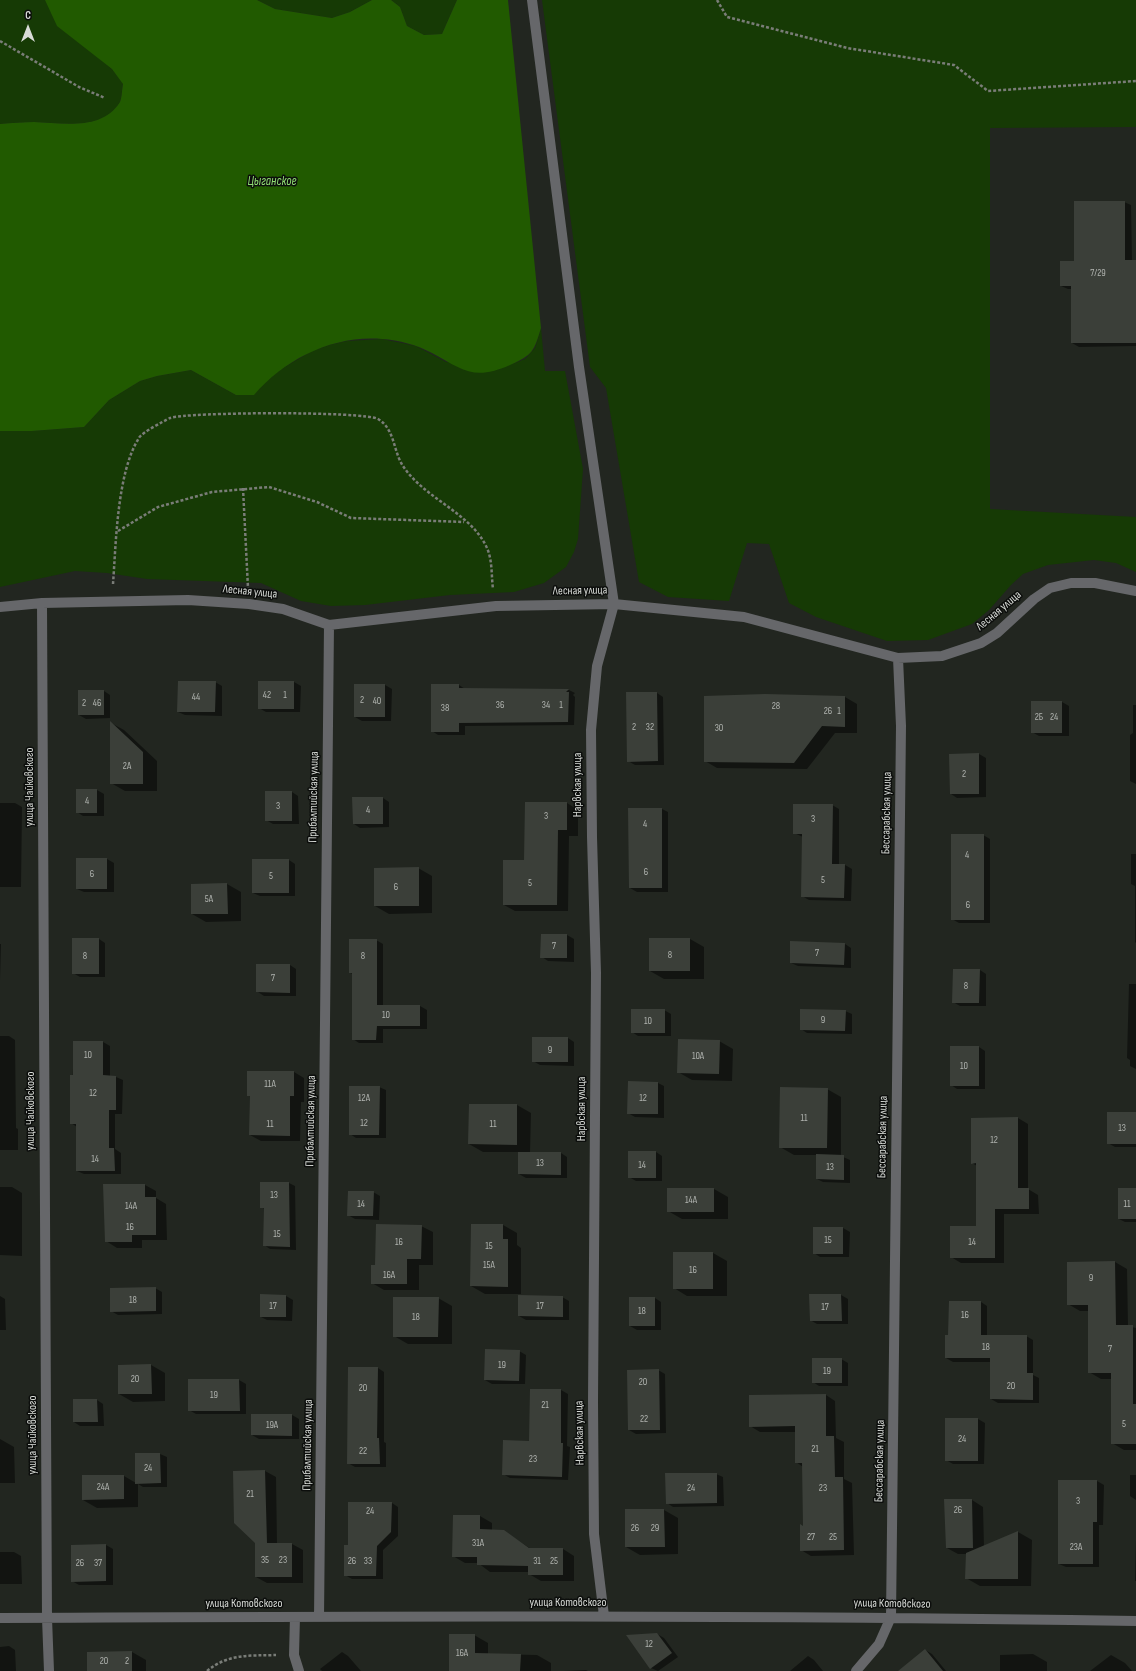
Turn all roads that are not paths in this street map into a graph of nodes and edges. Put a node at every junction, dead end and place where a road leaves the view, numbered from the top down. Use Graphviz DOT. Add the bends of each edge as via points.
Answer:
graph roads {
  1 [pos="532,0"];
  2 [pos="1136,591"];
  3 [pos="42,603"];
  4 [pos="614,604"];
  5 [pos="0,608"];
  6 [pos="329,625"];
  7 [pos="898,658"];
  8 [pos="604,1616"];
  9 [pos="295,1617"];
  10 [pos="319,1617"];
  11 [pos="891,1617"];
  12 [pos="0,1618"];
  13 [pos="47,1618"];
  14 [pos="1136,1620"];
  15 [pos="49,1671"];
  16 [pos="299,1671"];
  17 [pos="856,1671"];
  1 -- 4 [label="street" via="579,367"];
  2 -- 7 [label="street, Лесная улица" via="1095,583 1072,583 1050,588 997,633 980,643 942,656"];
  3 -- 5 [label="street, Лесная улица"];
  3 -- 6 [label="street, Лесная улица" via="188,600 249,604 283,608"];
  3 -- 13 [label="street, улица Чайковского"];
  4 -- 6 [label="street, Лесная улица" via="496,606"];
  4 -- 7 [label="street, Лесная улица" via="744,617"];
  4 -- 8 [label="street, Нарвская улица" via="597,666 591,730 596,973 592,1401 594,1534"];
  6 -- 10 [label="street, Прибалтийская улица"];
  7 -- 11 [label="street, Бессарабская улица" via="901,742"];
  8 -- 10 [label="street, улица Котовского"];
  8 -- 11 [label="street, улица Котовского"];
  9 -- 10 [label="street, улица Котовского"];
  9 -- 13 [label="street, улица Котовского"];
  9 -- 16 [label="street" via="294,1655"];
  11 -- 14 [label="street, улица Котовского"];
  11 -- 17 [label="street" via="879,1644"];
  12 -- 13 [label="street, улица Котовского"];
  13 -- 15 [label="street, улица Чайковского"];
}
